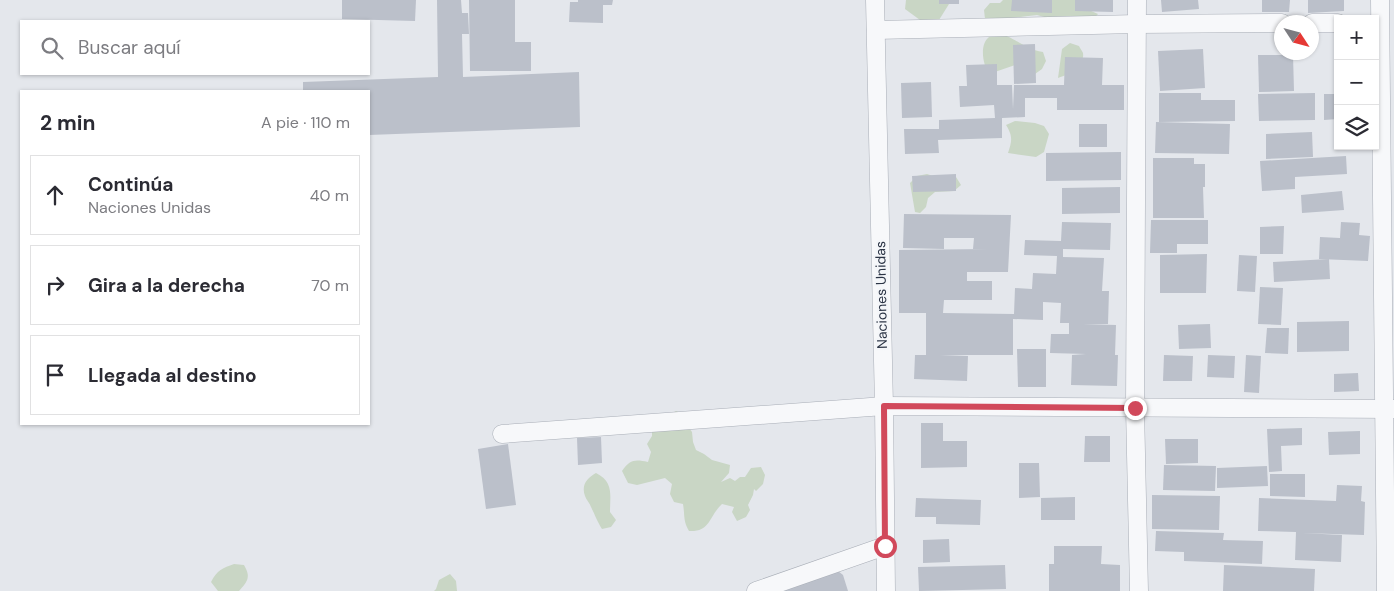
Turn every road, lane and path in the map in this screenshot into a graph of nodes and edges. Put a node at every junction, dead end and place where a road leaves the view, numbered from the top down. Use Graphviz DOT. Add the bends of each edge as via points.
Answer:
graph roads {
  1 [pos="875,0"];
  2 [pos="1137,0"];
  3 [pos="1380,0"];
  4 [pos="1334,22"];
  5 [pos="1383,22"];
  6 [pos="1274,23"];
  7 [pos="1319,23"];
  8 [pos="1137,24"];
  9 [pos="876,30"];
  10 [pos="884,406"];
  11 [pos="1135,408"];
  12 [pos="1390,409"];
  13 [pos="502,434"];
  14 [pos="885,546"];
  15 [pos="756,591"];
  16 [pos="886,591"];
  17 [pos="1140,591"];
  18 [pos="1386,591"];
  1 -- 9 [label="street, Naciones Unidas"];
  2 -- 8 [label="street"];
  3 -- 5 [label="street"];
  4 -- 7 [label="street"];
  5 -- 12 [label="street"];
  6 -- 8 [label="street"];
  8 -- 9 [label="street"];
  8 -- 11 [label="street"];
  9 -- 10 [label="street, Naciones Unidas"];
  10 -- 11 [label="street"];
  10 -- 13 [label="street"];
  10 -- 14 [label="street, Naciones Unidas"];
  11 -- 12 [label="street"];
  11 -- 17 [label="street"];
  12 -- 18 [label="street"];
  14 -- 15 [label="street"];
  14 -- 16 [label="street, Naciones Unidas"];
}
